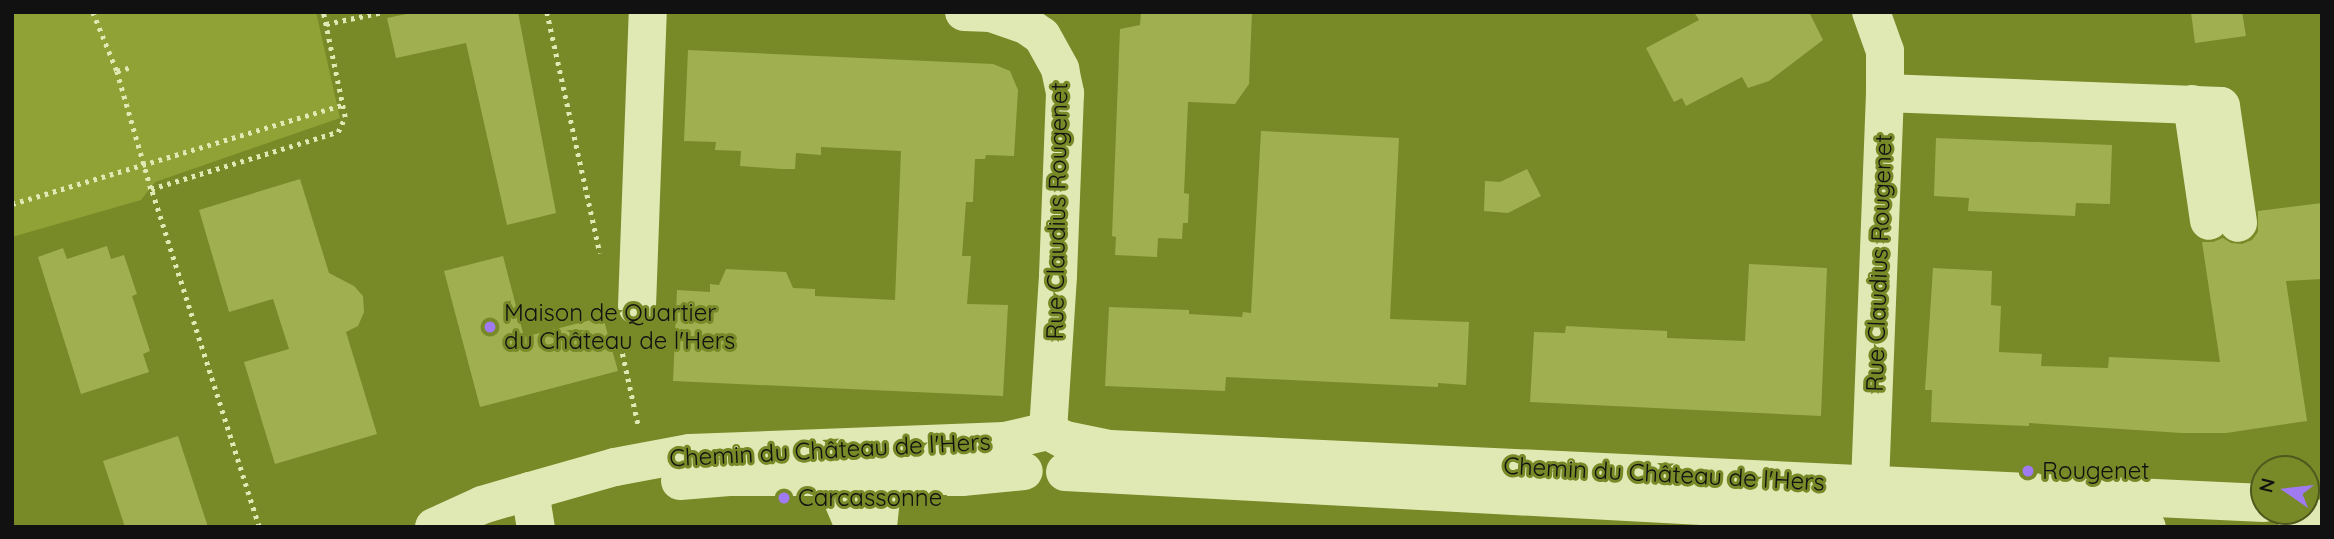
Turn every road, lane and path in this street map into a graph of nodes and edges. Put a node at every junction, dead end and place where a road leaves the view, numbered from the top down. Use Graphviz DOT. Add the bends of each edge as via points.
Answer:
graph roads {
  1 [pos="93,12"];
  2 [pos="323,12"];
  3 [pos="383,12"];
  4 [pos="547,12"];
  5 [pos="648,12"];
  6 [pos="964,12"];
  7 [pos="1871,12"];
  8 [pos="326,24"];
  9 [pos="132,67"];
  10 [pos="117,71"];
  11 [pos="1885,93"];
  12 [pos="343,105"];
  13 [pos="143,165"];
  14 [pos="151,189"];
  15 [pos="12,204"];
  16 [pos="2223,222"];
  17 [pos="601,258"];
  18 [pos="627,316"];
  19 [pos="641,435"];
  20 [pos="1046,451"];
  21 [pos="850,462"];
  22 [pos="883,478"];
  23 [pos="1870,499"];
  24 [pos="2250,503"];
  25 [pos="533,512"];
  26 [pos="259,527"];
  27 [pos="434,527"];
  28 [pos="495,527"];
  29 [pos="853,527"];
  30 [pos="878,527"];
  31 [pos="2147,527"];
  1 -- 10 [label="path"];
  2 -- 8 [label="path"];
  3 -- 8 [label="path"];
  4 -- 17 [label="path"];
  5 -- 18 [label="street"];
  6 -- 20 [label="street, Rue Claudius Rougenet" via="990,13 1026,25 1042,36 1060,69 1064,106 1059,276"];
  7 -- 11 [label="street, Rue Claudius Rougenet" via="1885,51"];
  8 -- 12 [label="path"];
  9 -- 10 [label="path"];
  10 -- 13 [label="path"];
  11 -- 16 [label="street" via="2192,104"];
  11 -- 23 [label="street, Rue Claudius Rougenet"];
  12 -- 13 [label="path"];
  12 -- 14 [label="path" via="345,117 338,132"];
  13 -- 14 [label="path"];
  13 -- 15 [label="path"];
  14 -- 26 [label="path"];
  18 -- 19 [label="path"];
  20 -- 21 [label="street, Chemin du Château de l'Hers"];
  20 -- 22 [label="street, Chemin du Château de l'Hers" via="962,477"];
  20 -- 23 [label="street, Chemin du Château de l'Hers"];
  21 -- 22 [label="street"];
  21 -- 25 [label="street, Chemin du Château de l'Hers" via="621,490"];
  21 -- 29 [label="street" via="841,496"];
  22 -- 30 [label="street"];
  23 -- 24 [label="street, Chemin du Château de l'Hers"];
  23 -- 31 [label="street, Chemin du Château de l'Hers"];
  25 -- 27 [label="street, Chemin du Château de l'Hers" via="482,505"];
  25 -- 28 [label="street, Chemin du Château de l'Hers"];
}
